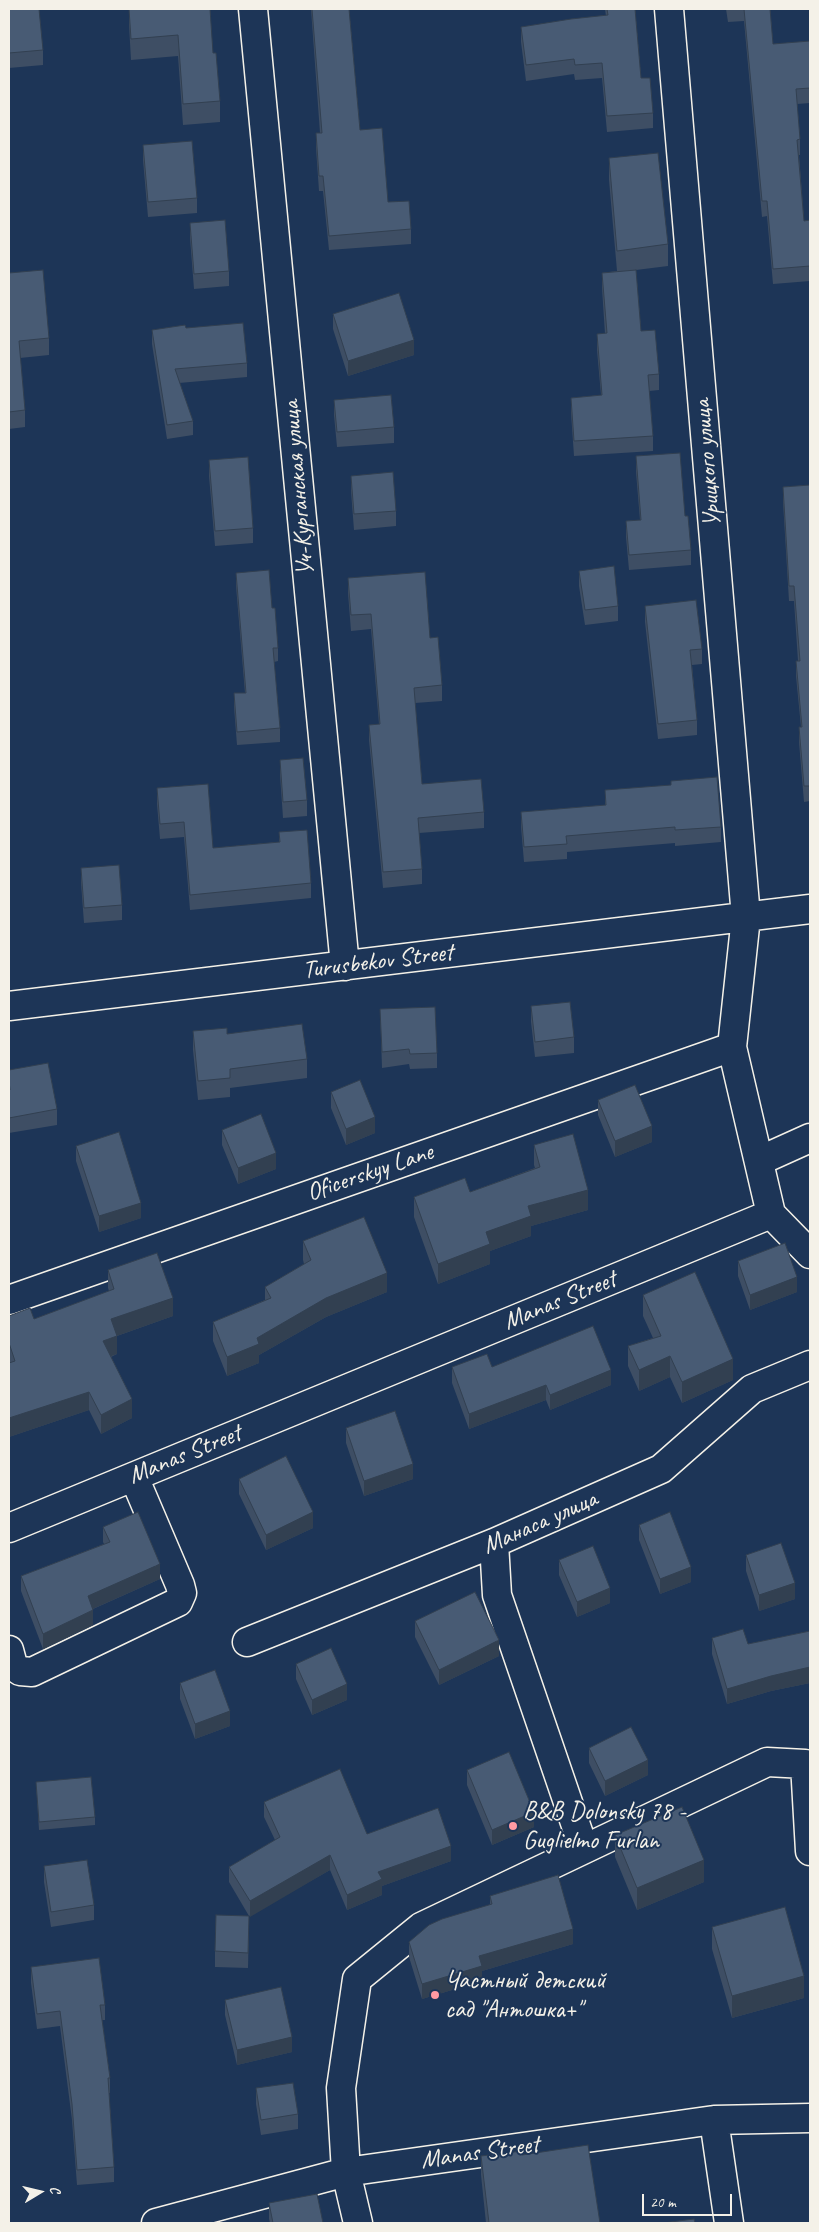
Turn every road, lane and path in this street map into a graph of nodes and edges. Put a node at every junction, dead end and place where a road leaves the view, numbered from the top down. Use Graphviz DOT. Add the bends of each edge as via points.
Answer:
graph roads {
  1 [pos="253,9"];
  2 [pos="669,9"];
  3 [pos="810,909"];
  4 [pos="746,916"];
  5 [pos="345,966"];
  6 [pos="9,1006"];
  7 [pos="732,1047"];
  8 [pos="810,1138"];
  9 [pos="759,1161"];
  10 [pos="771,1214"];
  11 [pos="810,1254"];
  12 [pos="9,1300"];
  13 [pos="810,1365"];
  14 [pos="134,1477"];
  15 [pos="9,1528"];
  16 [pos="494,1543"];
  17 [pos="247,1642"];
  18 [pos="9,1650"];
  19 [pos="584,1849"];
  20 [pos="810,1851"];
  21 [pos="810,2118"];
  22 [pos="714,2120"];
  23 [pos="346,2172"];
  24 [pos="156,2223"];
  25 [pos="358,2223"];
  26 [pos="729,2223"];
  1 -- 5 [label="street, Уч-Курганская улица"];
  2 -- 4 [label="street, Урицкого улица"];
  3 -- 4 [label="street"];
  4 -- 5 [label="street, Turusbekov Street"];
  4 -- 7 [label="street"];
  5 -- 6 [label="street, Turusbekov Street"];
  7 -- 9 [label="street"];
  7 -- 12 [label="street, Oficerskyy Lane"];
  8 -- 9 [label="street"];
  9 -- 10 [label="street"];
  10 -- 11 [label="street"];
  10 -- 14 [label="street, Manas Street"];
  13 -- 16 [label="street, Манаса улица" via="752,1389 660,1469"];
  14 -- 15 [label="street, Manas Street"];
  14 -- 18 [label="street" via="180,1585 182,1593 178,1602 32,1672 20,1672 13,1665"];
  16 -- 17 [label="street, Манаса улица"];
  16 -- 19 [label="street" via="497,1595"];
  19 -- 20 [label="street" via="767,1762 805,1764"];
  19 -- 23 [label="street" via="421,1927 357,1978 341,2088"];
  21 -- 22 [label="street, Manas Street"];
  22 -- 23 [label="street, Manas Street"];
  22 -- 26 [label="street"];
  23 -- 24 [label="street, Manas Street"];
  23 -- 25 [label="street"];
}
